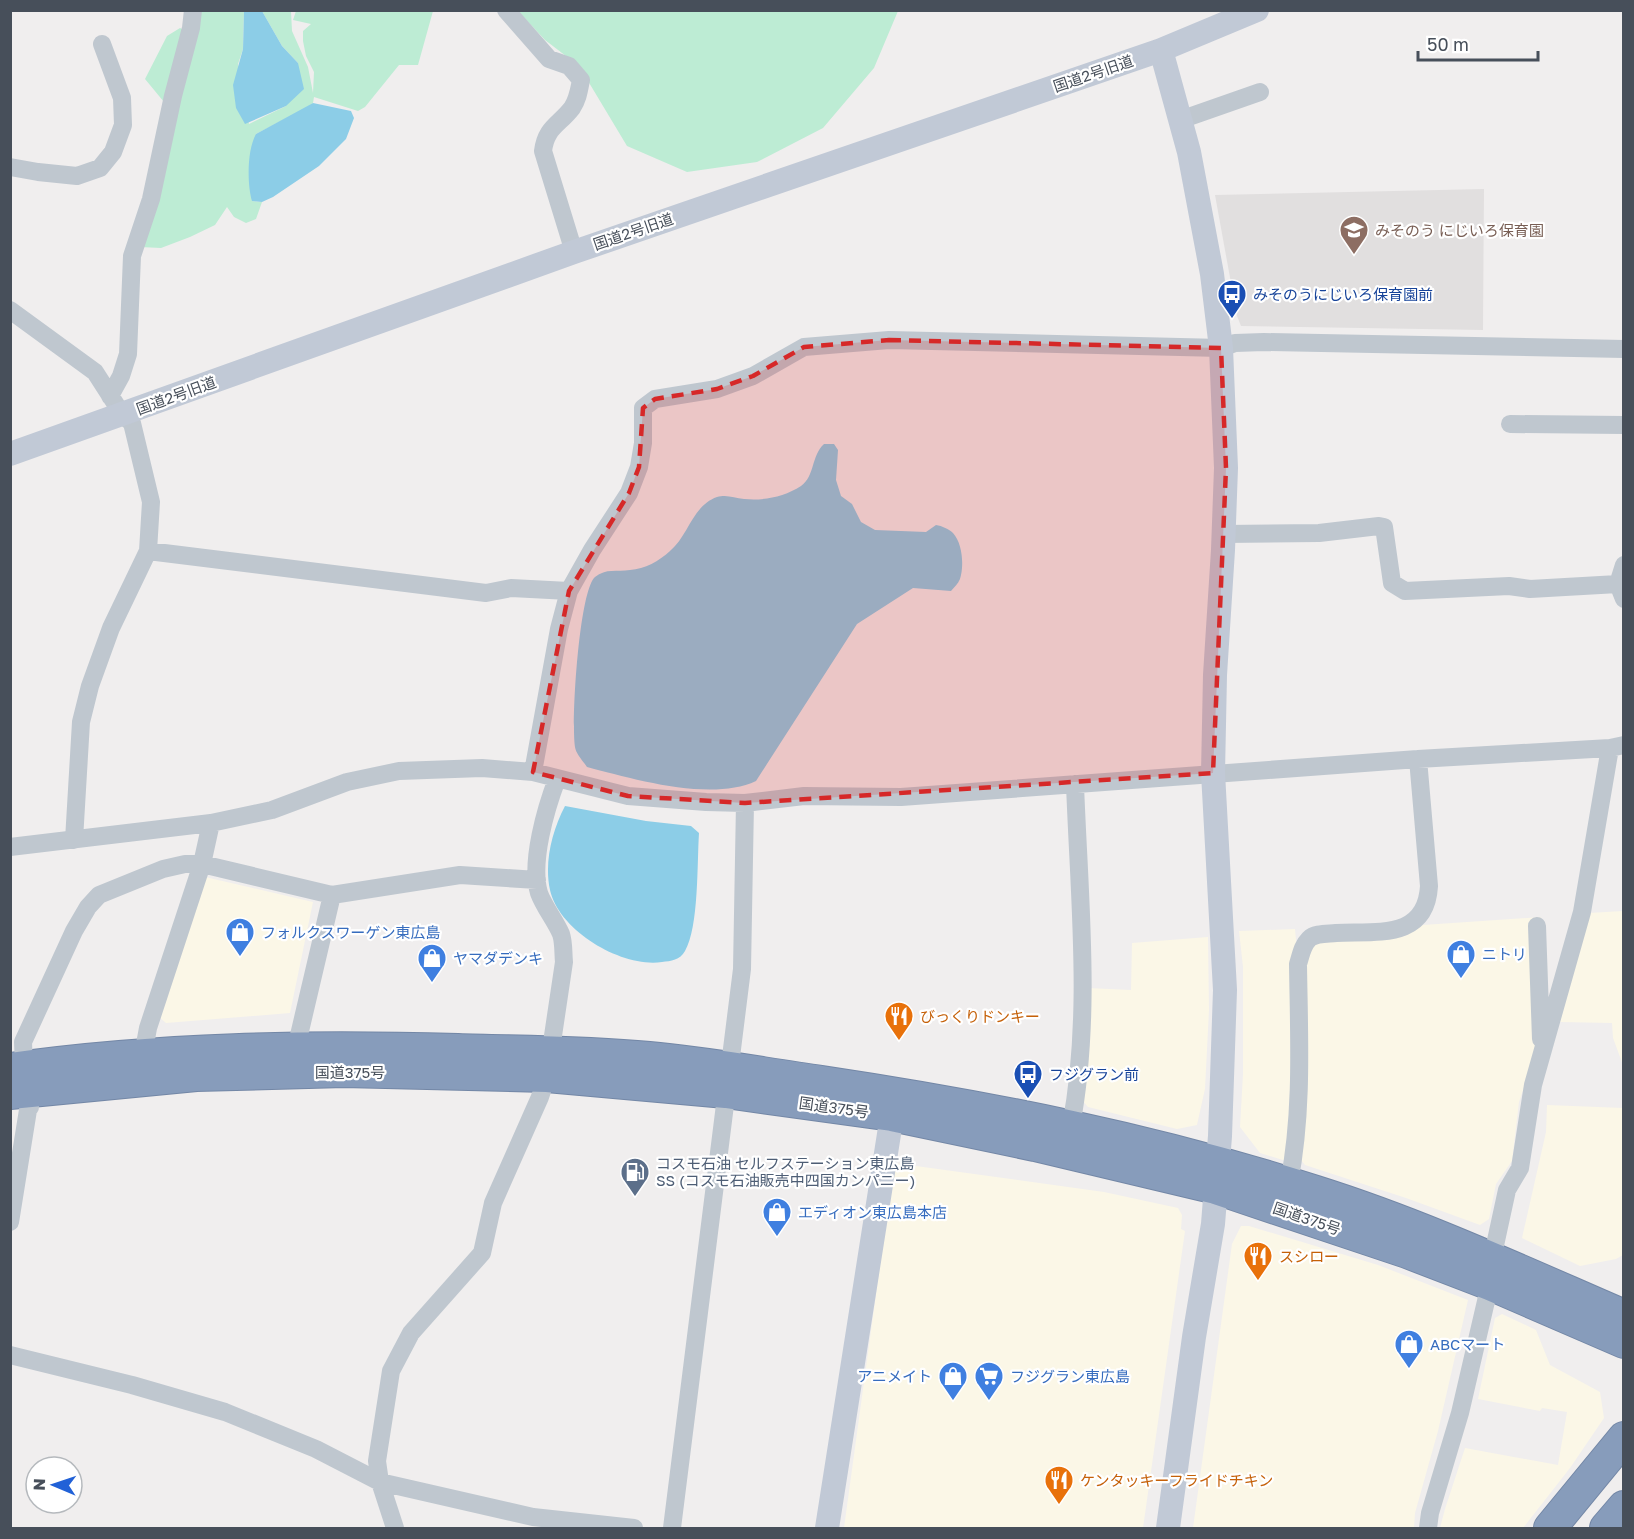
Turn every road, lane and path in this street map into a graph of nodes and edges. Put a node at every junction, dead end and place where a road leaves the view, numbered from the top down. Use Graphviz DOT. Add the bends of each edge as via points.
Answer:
graph roads {
  1 [pos="193,10"];
  2 [pos="506,10"];
  3 [pos="1257,10"];
  4 [pos="102,44"];
  5 [pos="1161,50"];
  6 [pos="1260,92"];
  7 [pos="1180,120"];
  8 [pos="10,167"];
  9 [pos="574,252"];
  10 [pos="10,310"];
  11 [pos="1221,348"];
  12 [pos="1623,349"];
  13 [pos="116,405"];
  14 [pos="1509,424"];
  15 [pos="1623,425"];
  16 [pos="10,454"];
  17 [pos="1223,534"];
  18 [pos="148,551"];
  19 [pos="1623,565"];
  20 [pos="569,591"];
  21 [pos="1621,591"];
  22 [pos="1623,728"];
  23 [pos="1619,746"];
  24 [pos="1418,759"];
  25 [pos="533,772"];
  26 [pos="1213,773"];
  27 [pos="557,779"];
  28 [pos="1075,784"];
  29 [pos="745,803"];
  30 [pos="211,823"];
  31 [pos="74,840"];
  32 [pos="10,847"];
  33 [pos="202,864"];
  34 [pos="537,880"];
  35 [pos="332,895"];
  36 [pos="1537,926"];
  37 [pos="296,1048"];
  38 [pos="143,1055"];
  39 [pos="1541,1055"];
  40 [pos="548,1064"];
  41 [pos="18,1080"];
  42 [pos="728,1080"];
  43 [pos="892,1116"];
  44 [pos="1071,1126"];
  45 [pos="1217,1175"];
  46 [pos="1289,1184"];
  47 [pos="10,1222"];
  48 [pos="1491,1271"];
  49 [pos="1623,1316"];
  50 [pos="1623,1342"];
  51 [pos="10,1355"];
  52 [pos="1623,1438"];
  53 [pos="380,1482"];
  54 [pos="1623,1507"];
  55 [pos="395,1528"];
  56 [pos="634,1528"];
  57 [pos="672,1528"];
  58 [pos="827,1528"];
  59 [pos="1168,1528"];
  60 [pos="1428,1528"];
  61 [pos="1550,1528"];
  62 [pos="1606,1528"];
  1 -- 13 [label="street" via="151,199 132,256 128,354"];
  2 -- 9 [label="street" via="549,59 569,66 581,80 573,106 545,137 543,151"];
  3 -- 5 [label="street, 国道2号旧道"];
  4 -- 8 [label="street" via="122,98 123,125 113,152 100,168 77,176"];
  5 -- 7 [label="street"];
  5 -- 9 [label="street, 国道2号旧道"];
  6 -- 7 [label="street"];
  7 -- 11 [label="street" via="1203,220"];
  9 -- 13 [label="street, 国道2号旧道"];
  10 -- 13 [label="street" via="95,372"];
  11 -- 12 [label="street" via="1235,343 1264,342"];
  11 -- 17 [label="street" via="1226,468"];
  11 -- 20 [label="street" via="889,340 804,346 753,376 717,388 655,399 643,408 643,443 629,493"];
  13 -- 16 [label="street, 国道2号旧道"];
  13 -- 18 [label="street" via="132,423 151,502"];
  14 -- 15 [label="street"];
  17 -- 21 [label="street" via="1318,533 1384,527 1392,583 1405,591 1499,586"];
  17 -- 26 [label="street"];
  18 -- 20 [label="street" via="486,593 511,588"];
  18 -- 31 [label="street" via="111,628 90,686 81,722"];
  19 -- 21 [label="street"];
  20 -- 25 [label="street"];
  22 -- 23 [label="street"];
  23 -- 24 [label="street"];
  23 -- 39 [label="street" via="1582,912"];
  24 -- 26 [label="street"];
  24 -- 46 [label="street" via="1429,886 1428,902 1421,915 1412,925 1395,930 1326,934 1311,937 1303,947 1298,964 1300,1095"];
  25 -- 27 [label="street"];
  25 -- 30 [label="street" via="482,768 399,771 347,782 272,810"];
  26 -- 28 [label="street"];
  26 -- 45 [label="street" via="1226,990"];
  27 -- 29 [label="street" via="628,796"];
  27 -- 34 [label="street" via="543,820"];
  28 -- 29 [label="street" via="901,797 804,796"];
  28 -- 44 [label="street" via="1082,1010"];
  29 -- 42 [label="street" via="742,969"];
  30 -- 31 [label="street"];
  30 -- 33 [label="street"];
  31 -- 32 [label="street"];
  33 -- 35 [label="street"];
  33 -- 38 [label="street" via="148,1028"];
  33 -- 41 [label="street" via="163,869 99,895 74,931 23,1042"];
  34 -- 35 [label="street" via="460,875"];
  34 -- 40 [label="street" via="563,943 564,962"];
  35 -- 37 [label="street"];
  36 -- 39 [label="street"];
  37 -- 38 [label="highway, 国道375号"];
  37 -- 40 [label="highway, 国道375号"];
  38 -- 41 [label="highway, 国道375号"];
  39 -- 48 [label="street" via="1520,1168 1507,1190"];
  40 -- 41 [label="highway, 国道375号"];
  40 -- 42 [label="highway, 国道375号"];
  40 -- 53 [label="street" via="540,1097 493,1203 482,1253 411,1333 392,1371 376,1461"];
  41 -- 47 [label="street" via="30,1107"];
  42 -- 43 [label="highway, 国道375号"];
  42 -- 44 [label="highway, 国道375号" via="922,1097"];
  42 -- 57 [label="street"];
  43 -- 45 [label="highway, 国道375号" via="1047,1148"];
  43 -- 58 [label="street"];
  44 -- 45 [label="highway, 国道375号"];
  45 -- 46 [label="highway, 国道375号"];
  45 -- 48 [label="highway, 国道375号" via="1407,1252"];
  45 -- 59 [label="street"];
  46 -- 48 [label="highway, 国道375号" via="1416,1227"];
  48 -- 49 [label="highway, 国道375号"];
  48 -- 50 [label="highway, 国道375号"];
  48 -- 60 [label="street" via="1460,1413"];
  51 -- 53 [label="street" via="225,1412 316,1449"];
  52 -- 61 [label="highway"];
  53 -- 55 [label="street"];
  53 -- 56 [label="street" via="533,1517"];
  54 -- 62 [label="highway"];
}
